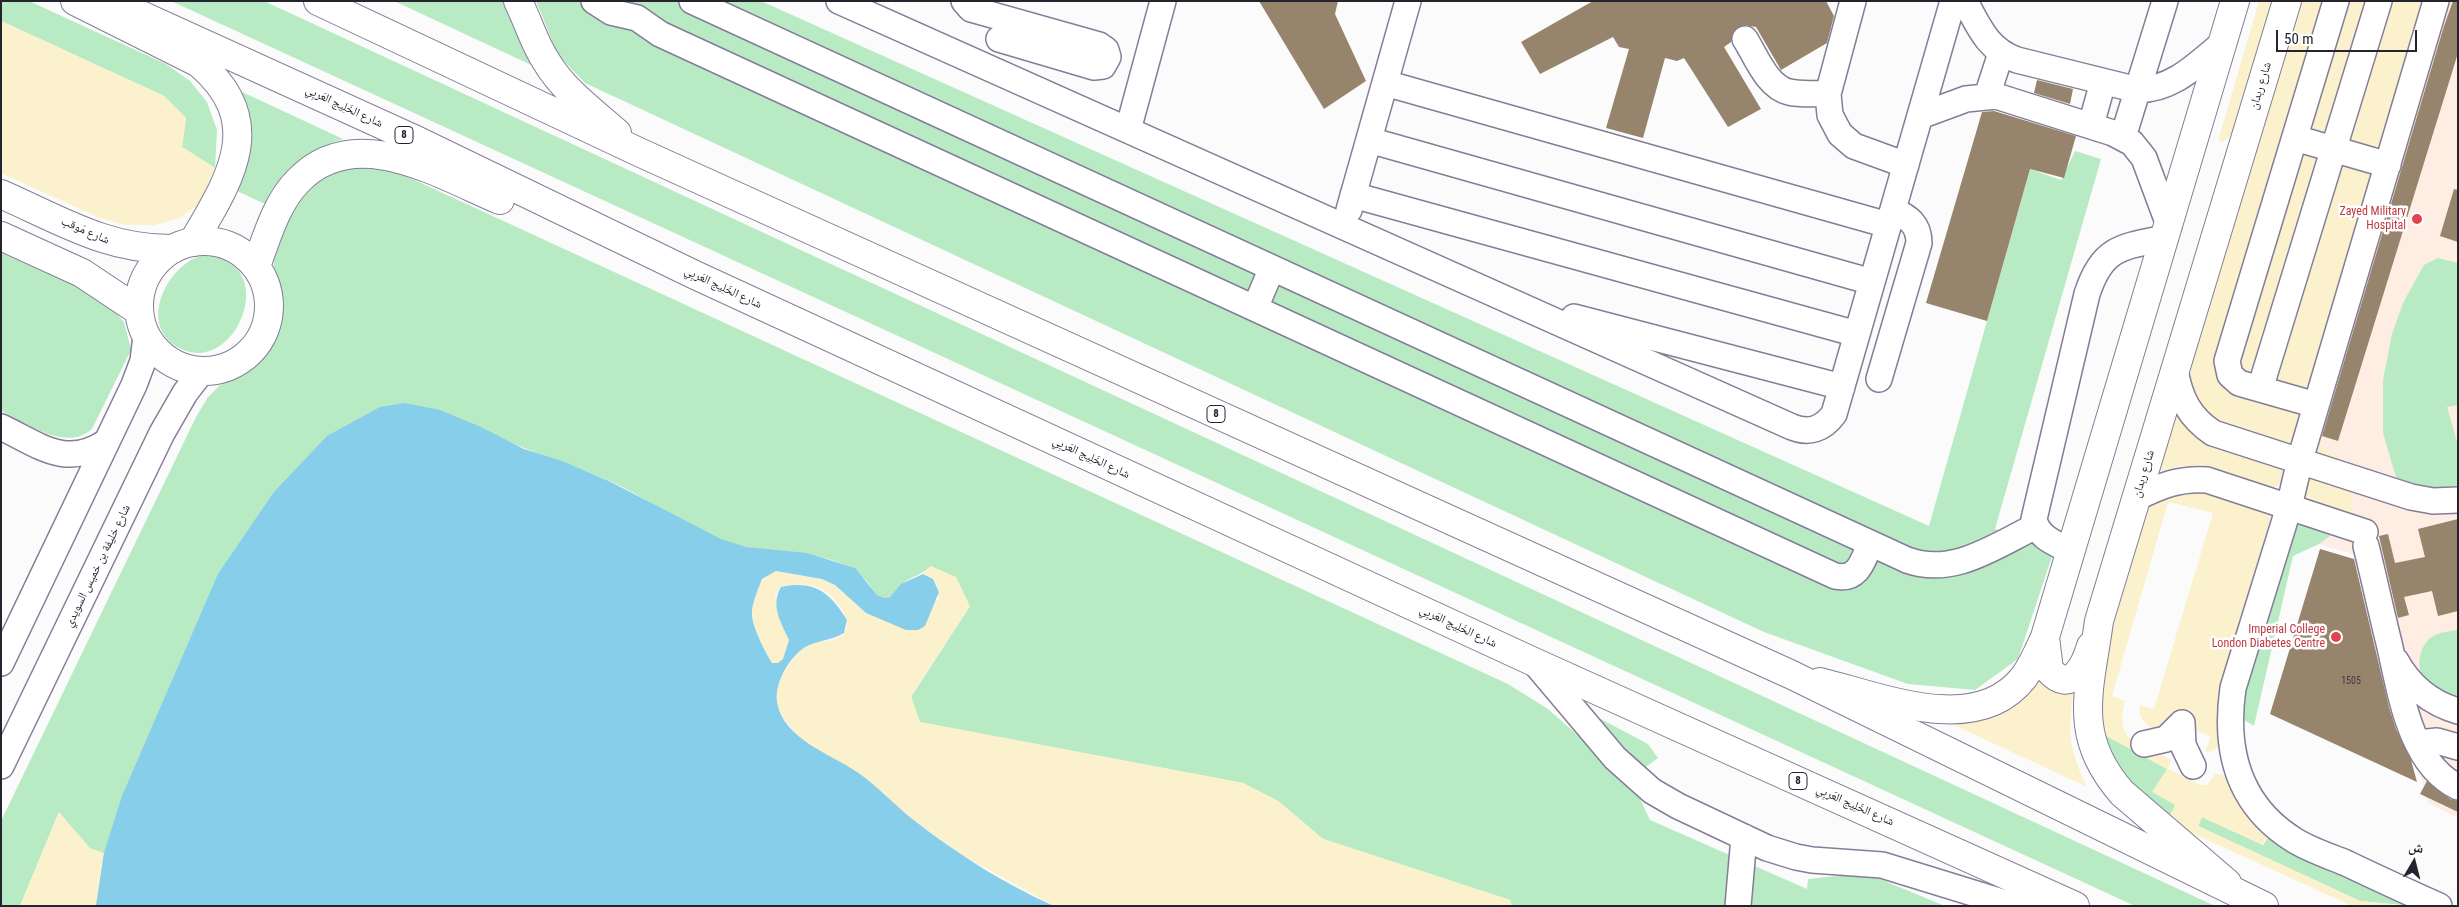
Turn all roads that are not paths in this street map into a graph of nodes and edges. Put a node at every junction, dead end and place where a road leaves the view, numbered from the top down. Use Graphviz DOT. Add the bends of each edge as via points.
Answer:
graph roads {
  1 [pos="75,1"];
  2 [pos="110,1"];
  3 [pos="318,1"];
  4 [pos="518,1"];
  5 [pos="594,1"];
  6 [pos="692,1"];
  7 [pos="839,1"];
  8 [pos="964,1"];
  9 [pos="1163,1"];
  10 [pos="1408,1"];
  11 [pos="1853,1"];
  12 [pos="1953,1"];
  13 [pos="1965,1"];
  14 [pos="2166,1"];
  15 [pos="2235,1"];
  16 [pos="2287,1"];
  17 [pos="2336,1"];
  18 [pos="2379,1"];
  19 [pos="2436,1"];
  20 [pos="641,10"];
  21 [pos="1745,39"];
  22 [pos="2223,43"];
  23 [pos="2001,53"];
  24 [pos="991,69"];
  25 [pos="2103,82"];
  26 [pos="1385,83"];
  27 [pos="2138,90"];
  28 [pos="1828,94"];
  29 [pos="1987,96"];
  30 [pos="1920,116"];
  31 [pos="2091,125"];
  32 [pos="1128,130"];
  33 [pos="2123,137"];
  34 [pos="2295,138"];
  35 [pos="1369,140"];
  36 [pos="2334,149"];
  37 [pos="641,153"];
  38 [pos="1906,165"];
  39 [pos="2388,165"];
  40 [pos="1,194"];
  41 [pos="1353,195"];
  42 [pos="1890,218"];
  43 [pos="1344,227"];
  44 [pos="2167,231"];
  45 [pos="1,236"];
  46 [pos="183,245"];
  47 [pos="256,266"];
  48 [pos="1272,268"];
  49 [pos="695,275"];
  50 [pos="1872,282"];
  51 [pos="1504,298"];
  52 [pos="1255,308"];
  53 [pos="143,323"];
  54 [pos="1857,334"];
  55 [pos="2175,370"];
  56 [pos="202,371"];
  57 [pos="1879,379"];
  58 [pos="1842,387"];
  59 [pos="2260,389"];
  60 [pos="2316,405"];
  61 [pos="1,427"];
  62 [pos="106,442"];
  63 [pos="60,455"];
  64 [pos="2300,460"];
  65 [pos="80,496"];
  66 [pos="2136,498"];
  67 [pos="2458,500"];
  68 [pos="2289,507"];
  69 [pos="2036,526"];
  70 [pos="1870,544"];
  71 [pos="2071,551"];
  72 [pos="2099,621"];
  73 [pos="2045,636"];
  74 [pos="2390,650"];
  75 [pos="1534,662"];
  76 [pos="1,663"];
  77 [pos="1792,675"];
  78 [pos="2458,711"];
  79 [pos="2418,743"];
  80 [pos="2144,744"];
  81 [pos="2458,747"];
  82 [pos="1,766"];
  83 [pos="2193,766"];
  84 [pos="2458,787"];
  85 [pos="1744,837"];
  86 [pos="2253,901"];
  87 [pos="2068,902"];
  88 [pos="1739,904"];
  89 [pos="2439,906"];
  1 -- 46 [label="main road" via="199,63 212,74 236,117 237,143 232,172"];
  2 -- 49 [label="main road, شارع الخَلِيج العَربِي / 8" via="418,141"];
  3 -- 37 [label="main road, 8"];
  4 -- 37 [label="main road" via="555,75 572,94"];
  5 -- 20 [label="street" via="611,12"];
  6 -- 48 [label="street"];
  7 -- 24 [label="street"];
  8 -- 24 [label="street" via="1002,29"];
  9 -- 32 [label="street"];
  10 -- 26 [label="street"];
  11 -- 28 [label="street"];
  12 -- 30 [label="street"];
  13 -- 23 [label="street" via="1983,36"];
  14 -- 27 [label="street"];
  15 -- 22 [label="main road"];
  16 -- 55 [label="main road, شارع ربدان"];
  17 -- 34 [label="street"];
  18 -- 36 [label="street"];
  19 -- 39 [label="street"];
  20 -- 52 [label="street" via="660,34"];
  21 -- 28 [label="street" via="1771,80 1782,90"];
  22 -- 27 [label="street" via="2174,82 2152,90"];
  22 -- 44 [label="main road"];
  23 -- 25 [label="street"];
  23 -- 29 [label="street"];
  24 -- 32 [label="street"];
  25 -- 27 [label="street"];
  25 -- 31 [label="street"];
  26 -- 35 [label="street"];
  26 -- 42 [label="street"];
  27 -- 33 [label="street"];
  28 -- 38 [label="street" via="1830,115 1846,140"];
  29 -- 30 [label="street" via="1966,99"];
  29 -- 31 [label="street"];
  30 -- 38 [label="street"];
  31 -- 33 [label="street"];
  32 -- 43 [label="street"];
  33 -- 44 [label="street" via="2139,150 2149,166"];
  34 -- 36 [label="street"];
  34 -- 59 [label="street" via="2227,361 2234,379"];
  35 -- 41 [label="street"];
  35 -- 50 [label="street"];
  36 -- 39 [label="street"];
  36 -- 59 [label="street"];
  37 -- 77 [label="main road, 8"];
  38 -- 42 [label="street"];
  39 -- 60 [label="street"];
  40 -- 46 [label="main road, شارع مَوقب" via="108,242 143,248"];
  41 -- 43 [label="street"];
  41 -- 54 [label="street"];
  42 -- 50 [label="street"];
  42 -- 57 [label="street" via="1903,215 1914,224 1919,243"];
  43 -- 51 [label="street"];
  44 -- 69 [label="street" via="2120,249 2104,259 2094,274 2034,511"];
  44 -- 71 [label="main road"];
  45 -- 53 [label="main road" via="82,273"];
  46 -- 47 [label="main road" via="211,241 228,245"];
  46 -- 53 [label="main road" via="158,260 147,275 140,292"];
  47 -- 49 [label="main road" via="275,215 298,180 329,160 343,155 373,153 405,160 522,210"];
  47 -- 56 [label="main road" via="265,282 269,299 268,318 262,335 238,362"];
  48 -- 52 [label="street"];
  48 -- 70 [label="street"];
  49 -- 75 [label="main road, شارع الخَلِيج العَربِي / 8"];
  50 -- 54 [label="street"];
  51 -- 58 [label="street"];
  51 -- 58 [label="street" via="1801,430 1810,431 1828,422 1834,414"];
  52 -- 70 [label="street" via="1835,576 1854,574"];
  53 -- 56 [label="main road" via="157,350 170,361"];
  53 -- 62 [label="street" via="146,348 137,379"];
  54 -- 58 [label="street"];
  55 -- 64 [label="street" via="2182,400 2200,424 2213,433"];
  55 -- 66 [label="main road, شارع ربدان"];
  56 -- 82 [label="street, شارع خليفة بن خميس السويدي" via="162,433"];
  59 -- 60 [label="street"];
  60 -- 64 [label="street"];
  61 -- 63 [label="street"];
  62 -- 63 [label="street" via="84,453"];
  62 -- 65 [label="street"];
  63 -- 65 [label="street" via="73,474"];
  64 -- 67 [label="street" via="2422,499"];
  64 -- 68 [label="street"];
  65 -- 76 [label="street"];
  66 -- 68 [label="street" via="2172,482 2207,480"];
  66 -- 72 [label="main road, شارع ربدان"];
  68 -- 74 [label="street" via="2366,539"];
  68 -- 89 [label="street" via="2233,688 2229,717 2236,766 2259,809 2294,840"];
  69 -- 70 [label="street" via="1964,562 1943,566 1923,566"];
  69 -- 71 [label="street" via="2044,537"];
  71 -- 73 [label="main road"];
  72 -- 73 [label="main road" via="2085,665 2069,678 2056,676 2049,670"];
  72 -- 86 [label="main road, شارع ربدان" via="2087,726 2098,760 2122,793"];
  73 -- 77 [label="main road" via="2024,677 1994,702 1974,709 1929,709"];
  74 -- 78 [label="street" via="2403,673 2424,695 2443,707"];
  74 -- 79 [label="street" via="2400,696"];
  75 -- 85 [label="street" via="1615,758 1646,787"];
  75 -- 87 [label="main road, شارع الخَلِيج العَربِي / 8"];
  77 -- 86 [label="main road, 8"];
  79 -- 81 [label="street" via="2437,741"];
  79 -- 84 [label="street" via="2434,770"];
  80 -- 83 [label="street" via="2166,739 2182,723 2183,745"];
  85 -- 87 [label="street" via="1796,857 1896,868 2002,902"];
  85 -- 88 [label="street"];
}
